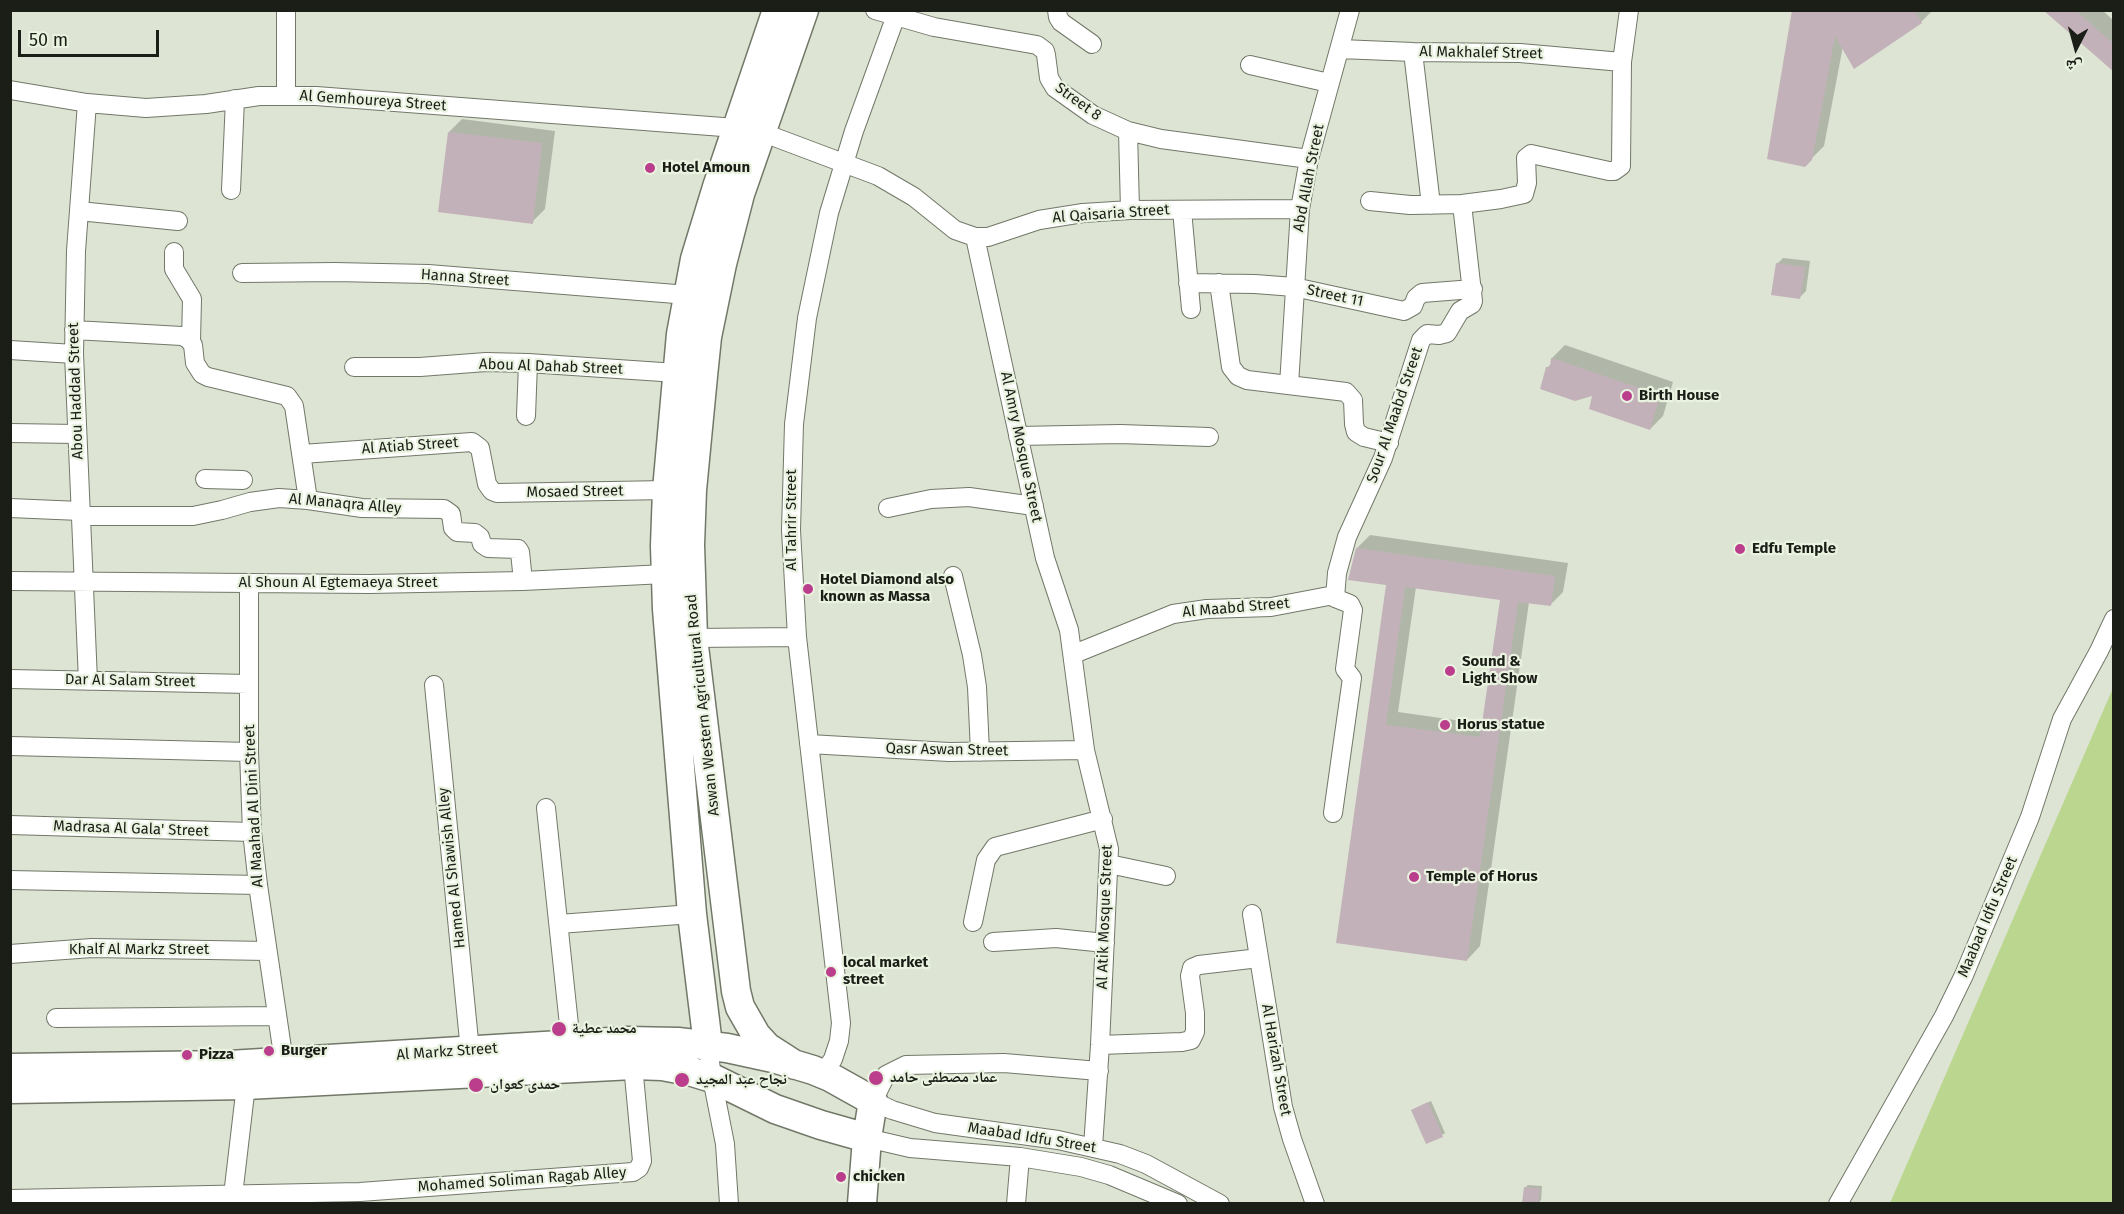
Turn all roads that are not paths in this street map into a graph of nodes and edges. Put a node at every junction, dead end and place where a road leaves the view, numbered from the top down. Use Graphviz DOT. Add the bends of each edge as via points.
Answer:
graph roads {
  1 [pos="286,10"];
  2 [pos="804,10"];
  3 [pos="875,10"];
  4 [pos="1057,10"];
  5 [pos="1350,10"];
  6 [pos="1629,10"];
  7 [pos="771,13"];
  8 [pos="897,14"];
  9 [pos="1092,44"];
  10 [pos="1340,49"];
  11 [pos="1413,52"];
  12 [pos="1622,62"];
  13 [pos="1250,65"];
  14 [pos="1329,83"];
  15 [pos="10,90"];
  16 [pos="286,96"];
  17 [pos="235,99"];
  18 [pos="87,103"];
  19 [pos="749,130"];
  20 [pos="1128,131"];
  21 [pos="1309,159"];
  22 [pos="844,162"];
  23 [pos="231,190"];
  24 [pos="1370,201"];
  25 [pos="1462,204"];
  26 [pos="1431,205"];
  27 [pos="1300,209"];
  28 [pos="1130,210"];
  29 [pos="1182,210"];
  30 [pos="79,211"];
  31 [pos="178,220"];
  32 [pos="975,237"];
  33 [pos="174,252"];
  34 [pos="242,273"];
  35 [pos="1188,283"];
  36 [pos="1219,283"];
  37 [pos="1294,287"];
  38 [pos="1473,289"];
  39 [pos="688,295"];
  40 [pos="1191,309"];
  41 [pos="74,330"];
  42 [pos="694,336"];
  43 [pos="191,341"];
  44 [pos="10,350"];
  45 [pos="74,354"];
  46 [pos="528,363"];
  47 [pos="354,367"];
  48 [pos="677,374"];
  49 [pos="1289,385"];
  50 [pos="526,416"];
  51 [pos="10,433"];
  52 [pos="77,434"];
  53 [pos="1018,436"];
  54 [pos="1209,437"];
  55 [pos="1389,443"];
  56 [pos="302,454"];
  57 [pos="205,479"];
  58 [pos="487,484"];
  59 [pos="667,490"];
  60 [pos="308,500"];
  61 [pos="236,505"];
  62 [pos="1034,506"];
  63 [pos="10,508"];
  64 [pos="888,508"];
  65 [pos="81,514"];
  66 [pos="666,574"];
  67 [pos="953,576"];
  68 [pos="10,581"];
  69 [pos="523,581"];
  70 [pos="84,583"];
  71 [pos="249,584"];
  72 [pos="1334,595"];
  73 [pos="2114,619"];
  74 [pos="797,637"];
  75 [pos="693,638"];
  76 [pos="1074,654"];
  77 [pos="10,679"];
  78 [pos="88,681"];
  79 [pos="249,684"];
  80 [pos="434,685"];
  81 [pos="809,744"];
  82 [pos="10,746"];
  83 [pos="1085,750"];
  84 [pos="249,752"];
  85 [pos="980,752"];
  86 [pos="546,807"];
  87 [pos="1333,813"];
  88 [pos="1103,819"];
  89 [pos="10,825"];
  90 [pos="252,832"];
  91 [pos="1109,864"];
  92 [pos="1166,876"];
  93 [pos="10,880"];
  94 [pos="258,885"];
  95 [pos="1251,914"];
  96 [pos="692,915"];
  97 [pos="973,922"];
  98 [pos="559,924"];
  99 [pos="993,942"];
  100 [pos="1105,943"];
  101 [pos="267,951"];
  102 [pos="10,954"];
  103 [pos="1258,958"];
  104 [pos="277,1016"];
  105 [pos="56,1018"];
  106 [pos="571,1044"];
  107 [pos="708,1045"];
  108 [pos="1100,1045"];
  109 [pos="470,1051"];
  110 [pos="284,1062"];
  111 [pos="424,1065"];
  112 [pos="633,1065"];
  113 [pos="795,1065"];
  114 [pos="10,1068"];
  115 [pos="1099,1071"];
  116 [pos="823,1074"];
  117 [pos="712,1078"];
  118 [pos="246,1085"];
  119 [pos="10,1089"];
  120 [pos="873,1101"];
  121 [pos="867,1138"];
  122 [pos="1093,1147"];
  123 [pos="1020,1157"];
  124 [pos="10,1199"];
  125 [pos="232,1199"];
  126 [pos="322,1199"];
  127 [pos="729,1203"];
  128 [pos="862,1203"];
  129 [pos="1016,1203"];
  130 [pos="1178,1203"];
  131 [pos="1220,1203"];
  132 [pos="1315,1203"];
  133 [pos="1838,1203"];
  1 -- 16 [label="street"];
  2 -- 19 [label="main road, Aswan Western Agricultural Road"];
  3 -- 8 [label="street, Street 8"];
  4 -- 9 [label="street" via="1061,22"];
  5 -- 10 [label="street, Abd Allah Street"];
  6 -- 12 [label="street"];
  7 -- 19 [label="main road, Aswan Western Agricultural Road"];
  8 -- 20 [label="street, Street 8" via="934,27 1037,45 1045,51 1048,78 1055,88 1093,115"];
  8 -- 22 [label="street, Al Tahrir Street"];
  10 -- 11 [label="street, Al Makhalef Street"];
  10 -- 14 [label="street, Abd Allah Street"];
  11 -- 12 [label="street, Al Makhalef Street" via="1520,52"];
  11 -- 26 [label="street"];
  12 -- 25 [label="street" via="1622,161 1618,169 1609,171 1531,154 1526,158 1524,194"];
  13 -- 14 [label="street"];
  14 -- 21 [label="street, Abd Allah Street"];
  15 -- 18 [label="street, Al Gemhoureya Street"];
  16 -- 17 [label="street, Al Gemhoureya Street"];
  16 -- 19 [label="street, Al Gemhoureya Street"];
  17 -- 18 [label="street, Al Gemhoureya Street" via="166,108"];
  17 -- 23 [label="street"];
  18 -- 30 [label="street, Abou Haddad Street"];
  19 -- 22 [label="street"];
  19 -- 39 [label="main road, Aswan Western Agricultural Road" via="705,223"];
  19 -- 42 [label="main road, Aswan Western Agricultural Road" via="730,229"];
  20 -- 21 [label="street, Street 8"];
  20 -- 28 [label="street"];
  21 -- 27 [label="street, Abd Allah Street"];
  22 -- 32 [label="street" via="897,186 955,230"];
  22 -- 74 [label="street, Al Tahrir Street" via="817,265 797,392 791,520"];
  24 -- 26 [label="street"];
  25 -- 26 [label="street"];
  25 -- 38 [label="street"];
  27 -- 29 [label="street, Al Qaisaria Street"];
  27 -- 37 [label="street, Abd Allah Street"];
  28 -- 29 [label="street, Al Qaisaria Street"];
  28 -- 32 [label="street, Al Qaisaria Street" via="1059,216 988,237"];
  29 -- 35 [label="street"];
  30 -- 31 [label="street"];
  30 -- 41 [label="street, Abou Haddad Street"];
  32 -- 53 [label="street, Al Amry Mosque Street"];
  33 -- 43 [label="street" via="174,269 192,299"];
  34 -- 39 [label="street, Hanna Street" via="428,274"];
  35 -- 36 [label="street, Street 11"];
  35 -- 40 [label="street"];
  36 -- 37 [label="street, Street 11"];
  36 -- 49 [label="street" via="1234,372 1247,380"];
  37 -- 38 [label="street, Street 11" via="1404,310 1413,306 1422,293"];
  37 -- 49 [label="street, Abd Allah Street"];
  38 -- 55 [label="street, Sour Al Maabd Street" via="1472,304 1460,311 1447,333 1427,334 1421,339"];
  39 -- 42 [label="main road, Aswan Western Agricultural Road"];
  41 -- 43 [label="street" via="179,335"];
  41 -- 45 [label="street, Abou Haddad Street"];
  42 -- 48 [label="main road, Aswan Western Agricultural Road"];
  42 -- 75 [label="main road, Aswan Western Agricultural Road" via="690,584"];
  43 -- 56 [label="street" via="195,363 202,374 291,400"];
  44 -- 45 [label="street"];
  45 -- 52 [label="street, Abou Haddad Street"];
  46 -- 47 [label="street, Abou Al Dahab Street"];
  46 -- 48 [label="street, Abou Al Dahab Street"];
  46 -- 50 [label="street"];
  48 -- 59 [label="main road, Aswan Western Agricultural Road"];
  49 -- 55 [label="street" via="1349,394 1356,432"];
  51 -- 52 [label="street"];
  52 -- 65 [label="street, Abou Haddad Street"];
  53 -- 54 [label="street"];
  53 -- 62 [label="street, Al Amry Mosque Street"];
  55 -- 72 [label="street, Sour Al Maabd Street" via="1347,537"];
  56 -- 58 [label="street, Al Atiab Street" via="472,442 482,452"];
  56 -- 60 [label="street"];
  57 -- 61 [label="street" via="239,480"];
  58 -- 59 [label="street, Mosaed Street" via="496,493"];
  59 -- 66 [label="main road, Aswan Western Agricultural Road"];
  60 -- 61 [label="street, Al Manaqra Alley" via="265,499"];
  60 -- 69 [label="street, Al Manaqra Alley" via="362,508 444,509 451,514 457,532 478,534 488,548 518,549"];
  61 -- 65 [label="street, Al Manaqra Alley" via="193,516"];
  62 -- 64 [label="street" via="969,497"];
  62 -- 76 [label="street, Al Amry Mosque Street"];
  63 -- 65 [label="street, Al Manaqra Alley"];
  65 -- 70 [label="street, Abou Haddad Street"];
  66 -- 69 [label="street, Al Shoun Al Egtemaeya Street"];
  66 -- 96 [label="main road, Aswan Western Agricultural Road"];
  67 -- 85 [label="street" via="977,687"];
  68 -- 70 [label="street, Al Shoun Al Egtemaeya Street"];
  69 -- 71 [label="street, Al Shoun Al Egtemaeya Street"];
  70 -- 71 [label="street, Al Shoun Al Egtemaeya Street"];
  70 -- 78 [label="street, Abou Haddad Street"];
  71 -- 79 [label="street, Al Maahad Al Dini Street"];
  72 -- 76 [label="street, Al Maabd Street" via="1271,607 1173,614"];
  72 -- 87 [label="street" via="1353,610 1345,669 1352,678"];
  73 -- 133 [label="street, Maabad Idfu Street" via="2062,719 2030,817 1959,986"];
  74 -- 75 [label="street"];
  74 -- 81 [label="street, Al Tahrir Street"];
  75 -- 113 [label="main road, Aswan Western Agricultural Road" via="736,991 756,1035"];
  76 -- 83 [label="street, Al Atik Mosque Street"];
  77 -- 78 [label="street, Dar Al Salam Street"];
  78 -- 79 [label="street, Dar Al Salam Street"];
  79 -- 84 [label="street, Al Maahad Al Dini Street"];
  80 -- 109 [label="street, Hamed Al Shawish Alley"];
  81 -- 85 [label="street, Qasr Aswan Street"];
  81 -- 116 [label="street, Al Tahrir Street" via="841,1023 836,1050"];
  82 -- 84 [label="street"];
  83 -- 85 [label="street, Qasr Aswan Street"];
  83 -- 88 [label="street, Al Atik Mosque Street"];
  84 -- 90 [label="street, Al Maahad Al Dini Street"];
  86 -- 98 [label="street"];
  88 -- 91 [label="street, Al Atik Mosque Street"];
  88 -- 97 [label="street" via="994,847 986,860"];
  89 -- 90 [label="street, Madrasa Al Gala' Street"];
  90 -- 94 [label="street, Al Maahad Al Dini Street"];
  91 -- 92 [label="street"];
  91 -- 100 [label="street, Al Atik Mosque Street"];
  93 -- 94 [label="street"];
  94 -- 101 [label="street, Al Maahad Al Dini Street"];
  95 -- 103 [label="street, Al Harizah Street"];
  96 -- 98 [label="street"];
  96 -- 107 [label="main road, Aswan Western Agricultural Road"];
  98 -- 106 [label="street"];
  99 -- 100 [label="street" via="1056,938"];
  100 -- 108 [label="street, Al Atik Mosque Street"];
  101 -- 102 [label="street, Khalf Al Markz Street" via="92,948"];
  101 -- 104 [label="street, Al Maahad Al Dini Street"];
  103 -- 108 [label="street" via="1192,968 1195,1032 1191,1040"];
  103 -- 132 [label="street, Al Harizah Street" via="1283,1107"];
  104 -- 105 [label="street"];
  104 -- 110 [label="street, Al Maahad Al Dini Street"];
  106 -- 107 [label="main road, Al Markz Street" via="652,1041"];
  106 -- 109 [label="main road, Al Markz Street"];
  107 -- 113 [label="main road, Al Markz Street"];
  107 -- 117 [label="street"];
  108 -- 115 [label="street, Al Atik Mosque Street"];
  109 -- 111 [label="main road, Al Markz Street"];
  110 -- 111 [label="main road, Al Markz Street"];
  110 -- 114 [label="main road, Al Markz Street"];
  111 -- 112 [label="main road, Al Markz Street"];
  111 -- 118 [label="main road, Al Markz Street"];
  112 -- 117 [label="main road, Al Markz Street" via="680,1069"];
  112 -- 126 [label="street, Mohamed Soliman Ragab Alley" via="642,1161 633,1172"];
  113 -- 116 [label="main road, Al Markz Street"];
  115 -- 120 [label="street" via="1004,1063 906,1065 886,1075"];
  115 -- 122 [label="street, Al Atik Mosque Street"];
  116 -- 120 [label="main road, Al Markz Street"];
  117 -- 121 [label="main road, Al Markz Street" via="775,1108"];
  117 -- 127 [label="street" via="725,1144"];
  118 -- 119 [label="main road, Al Markz Street"];
  118 -- 125 [label="street"];
  120 -- 121 [label="main road"];
  120 -- 122 [label="street, Maabad Idfu Street" via="935,1123"];
  121 -- 123 [label="street, Maabad Idfu Street" via="910,1148"];
  121 -- 128 [label="main road"];
  122 -- 131 [label="street, Maabad Idfu Street" via="1146,1164"];
  123 -- 129 [label="street"];
  123 -- 130 [label="street, Maabad Idfu Street" via="1109,1175"];
  124 -- 125 [label="street, Mohamed Soliman Ragab Alley"];
  125 -- 126 [label="street, Mohamed Soliman Ragab Alley"];
}
